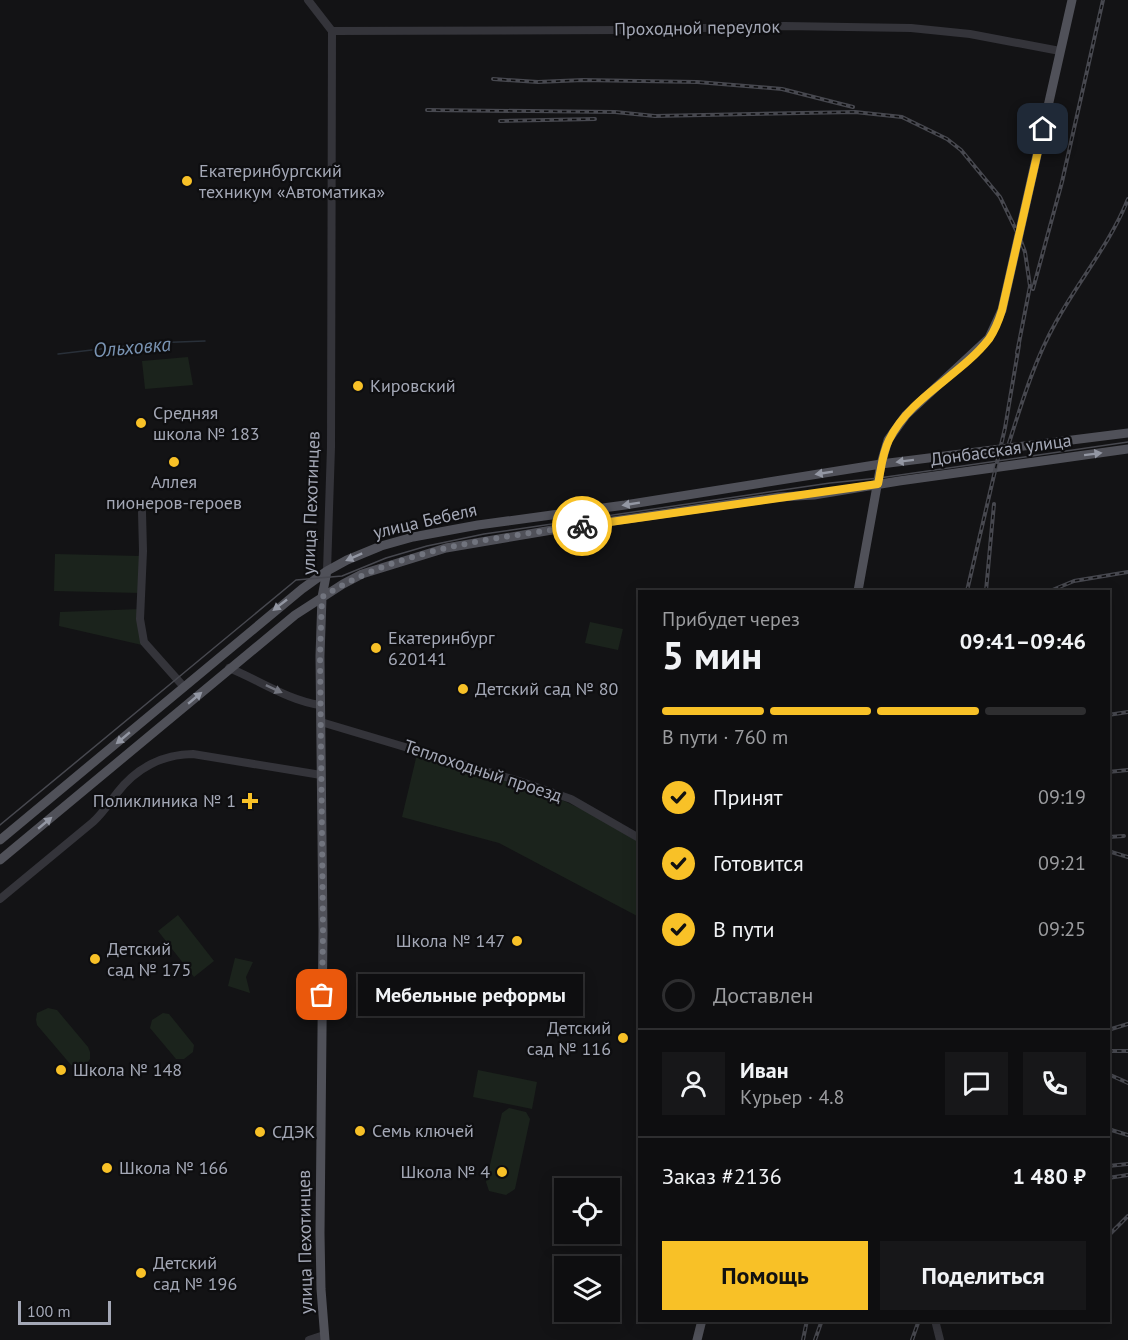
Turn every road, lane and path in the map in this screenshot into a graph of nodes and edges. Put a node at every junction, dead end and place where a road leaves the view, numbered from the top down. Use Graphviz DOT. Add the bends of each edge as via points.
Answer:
graph roads {
  1 [pos="308,0"];
  2 [pos="1072,0"];
  3 [pos="332,31"];
  4 [pos="1060,51"];
  5 [pos="1128,433"];
  6 [pos="1128,449"];
  7 [pos="881,464"];
  8 [pos="878,484"];
  9 [pos="142,512"];
  10 [pos="327,571"];
  11 [pos="858,590"];
  12 [pos="322,597"];
  13 [pos="229,668"];
  14 [pos="184,687"];
  15 [pos="320,705"];
  16 [pos="321,722"];
  17 [pos="321,775"];
  18 [pos="638,837"];
  19 [pos="0,840"];
  20 [pos="0,860"];
  21 [pos="0,899"];
  22 [pos="702,1322"];
  23 [pos="936,1322"];
  24 [pos="325,1337"];
  25 [pos="309,1340"];
  26 [pos="697,1340"];
  27 [pos="940,1340"];
  1 -- 3 [label="street"];
  2 -- 4 [label="main road"];
  3 -- 4 [label="street, Проходной переулок" via="912,28"];
  3 -- 10 [label="street, улица Пехотинцев"];
  4 -- 7 [label="main road" via="995,329 978,350 900,422 888,440"];
  5 -- 7 [label="main road, Донбасская улица, one-way"];
  8 -- 6 [label="main road, Донбасская улица, one-way"];
  7 -- 8 [label="main road"];
  7 -- 10 [label="main road, улица Бебеля, one-way" via="424,535 381,546"];
  8 -- 11 [label="main road"];
  8 -- 12 [label="main road, улица Бебеля" via="446,548 362,574"];
  9 -- 14 [label="street" via="140,619 144,642"];
  10 -- 12 [label="main road, улица Пехотинцев"];
  10 -- 14 [label="main road, улица Бебеля, one-way" via="271,612"];
  12 -- 13 [label="main road, улица Бебеля"];
  12 -- 15 [label="main road, улица Пехотинцев"];
  13 -- 15 [label="street, one-way" via="292,697"];
  20 -- 13 [label="main road, улица Бебеля, one-way"];
  14 -- 19 [label="main road, улица Бебеля, one-way"];
  15 -- 16 [label="main road, улица Пехотинцев"];
  16 -- 17 [label="main road, улица Пехотинцев"];
  16 -- 18 [label="street, Теплоходный проезд" via="571,799"];
  17 -- 21 [label="street" via="194,754 161,758 141,769 93,822"];
  17 -- 24 [label="main road, улица Пехотинцев" via="320,1233"];
  22 -- 26 [label="main road"];
  23 -- 27 [label="street"];
  24 -- 25 [label="street"];
}
